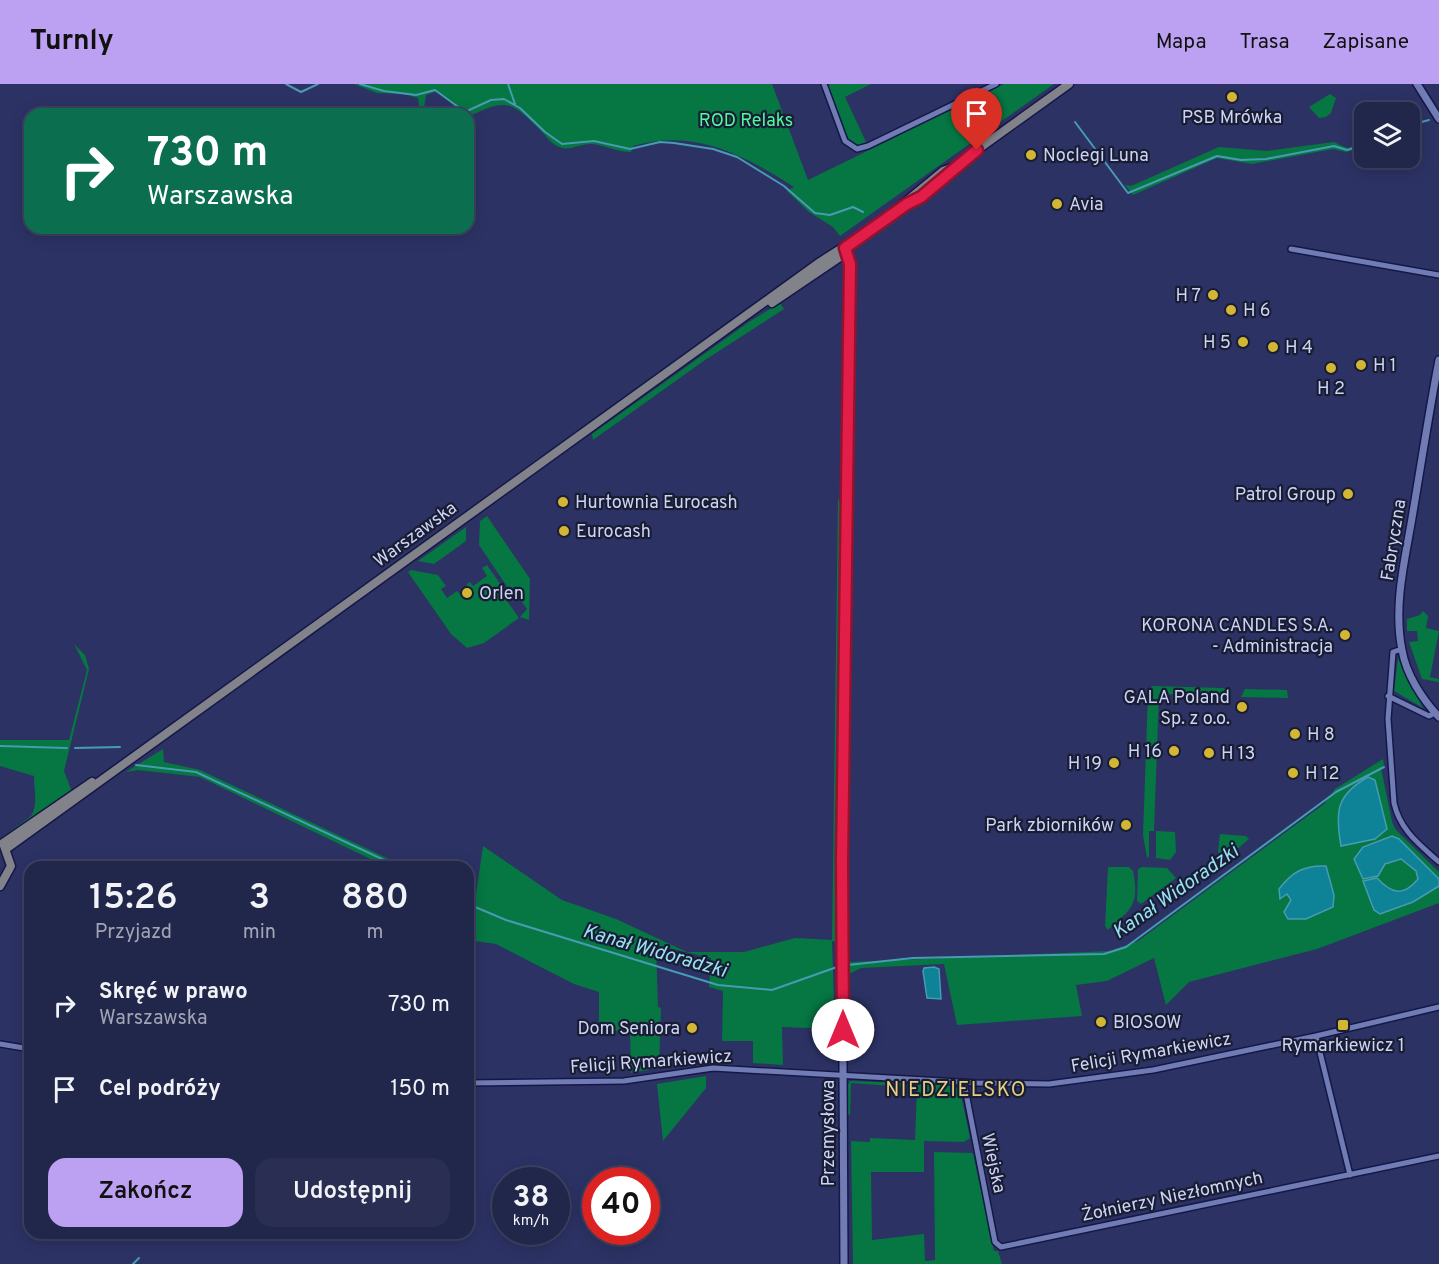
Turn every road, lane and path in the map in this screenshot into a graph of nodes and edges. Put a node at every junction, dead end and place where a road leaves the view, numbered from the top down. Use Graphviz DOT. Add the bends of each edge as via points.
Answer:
graph roads {
  1 [pos="824,84"];
  2 [pos="996,84"];
  3 [pos="1069,84"];
  4 [pos="1417,84"];
  5 [pos="1439,119"];
  6 [pos="845,248"];
  7 [pos="1291,249"];
  8 [pos="1439,275"];
  9 [pos="1439,360"];
  10 [pos="1402,649"];
  11 [pos="1388,696"];
  12 [pos="1437,715"];
  13 [pos="2,848"];
  14 [pos="1439,861"];
  15 [pos="0,886"];
  16 [pos="1439,1007"];
  17 [pos="1316,1036"];
  18 [pos="0,1044"];
  19 [pos="24,1048"];
  20 [pos="843,1076"];
  21 [pos="474,1083"];
  22 [pos="963,1083"];
  23 [pos="1439,1156"];
  24 [pos="1350,1175"];
  25 [pos="1001,1247"];
  26 [pos="844,1264"];
  1 -- 2 [label="street" via="845,141 860,149"];
  3 -- 6 [label="main road, Warszawska" via="921,197"];
  4 -- 5 [label="street"];
  6 -- 13 [label="main road, Warszawska" via="820,262"];
  6 -- 20 [label="street, Przemysłowa" via="850,264"];
  7 -- 8 [label="street"];
  9 -- 10 [label="street, Fabryczna" via="1402,578"];
  10 -- 11 [label="street" via="1393,652"];
  10 -- 12 [label="street, Fabryczna" via="1417,688"];
  11 -- 12 [label="street" via="1428,716"];
  11 -- 14 [label="street" via="1388,741 1396,812 1407,832"];
  13 -- 15 [label="main road" via="11,866"];
  16 -- 17 [label="street, Felicji Rymarkiewicz"];
  17 -- 22 [label="street, Felicji Rymarkiewicz" via="1088,1080"];
  17 -- 24 [label="street"];
  18 -- 19 [label="street"];
  20 -- 21 [label="street, Felicji Rymarkiewicz" via="713,1068 624,1081"];
  20 -- 22 [label="street, Felicji Rymarkiewicz"];
  20 -- 26 [label="street, Przemysłowa"];
  22 -- 25 [label="street, Wiejska" via="996,1242"];
  23 -- 24 [label="street, Żołnierzy Niezłomnych"];
  24 -- 25 [label="street, Żołnierzy Niezłomnych"];
}
